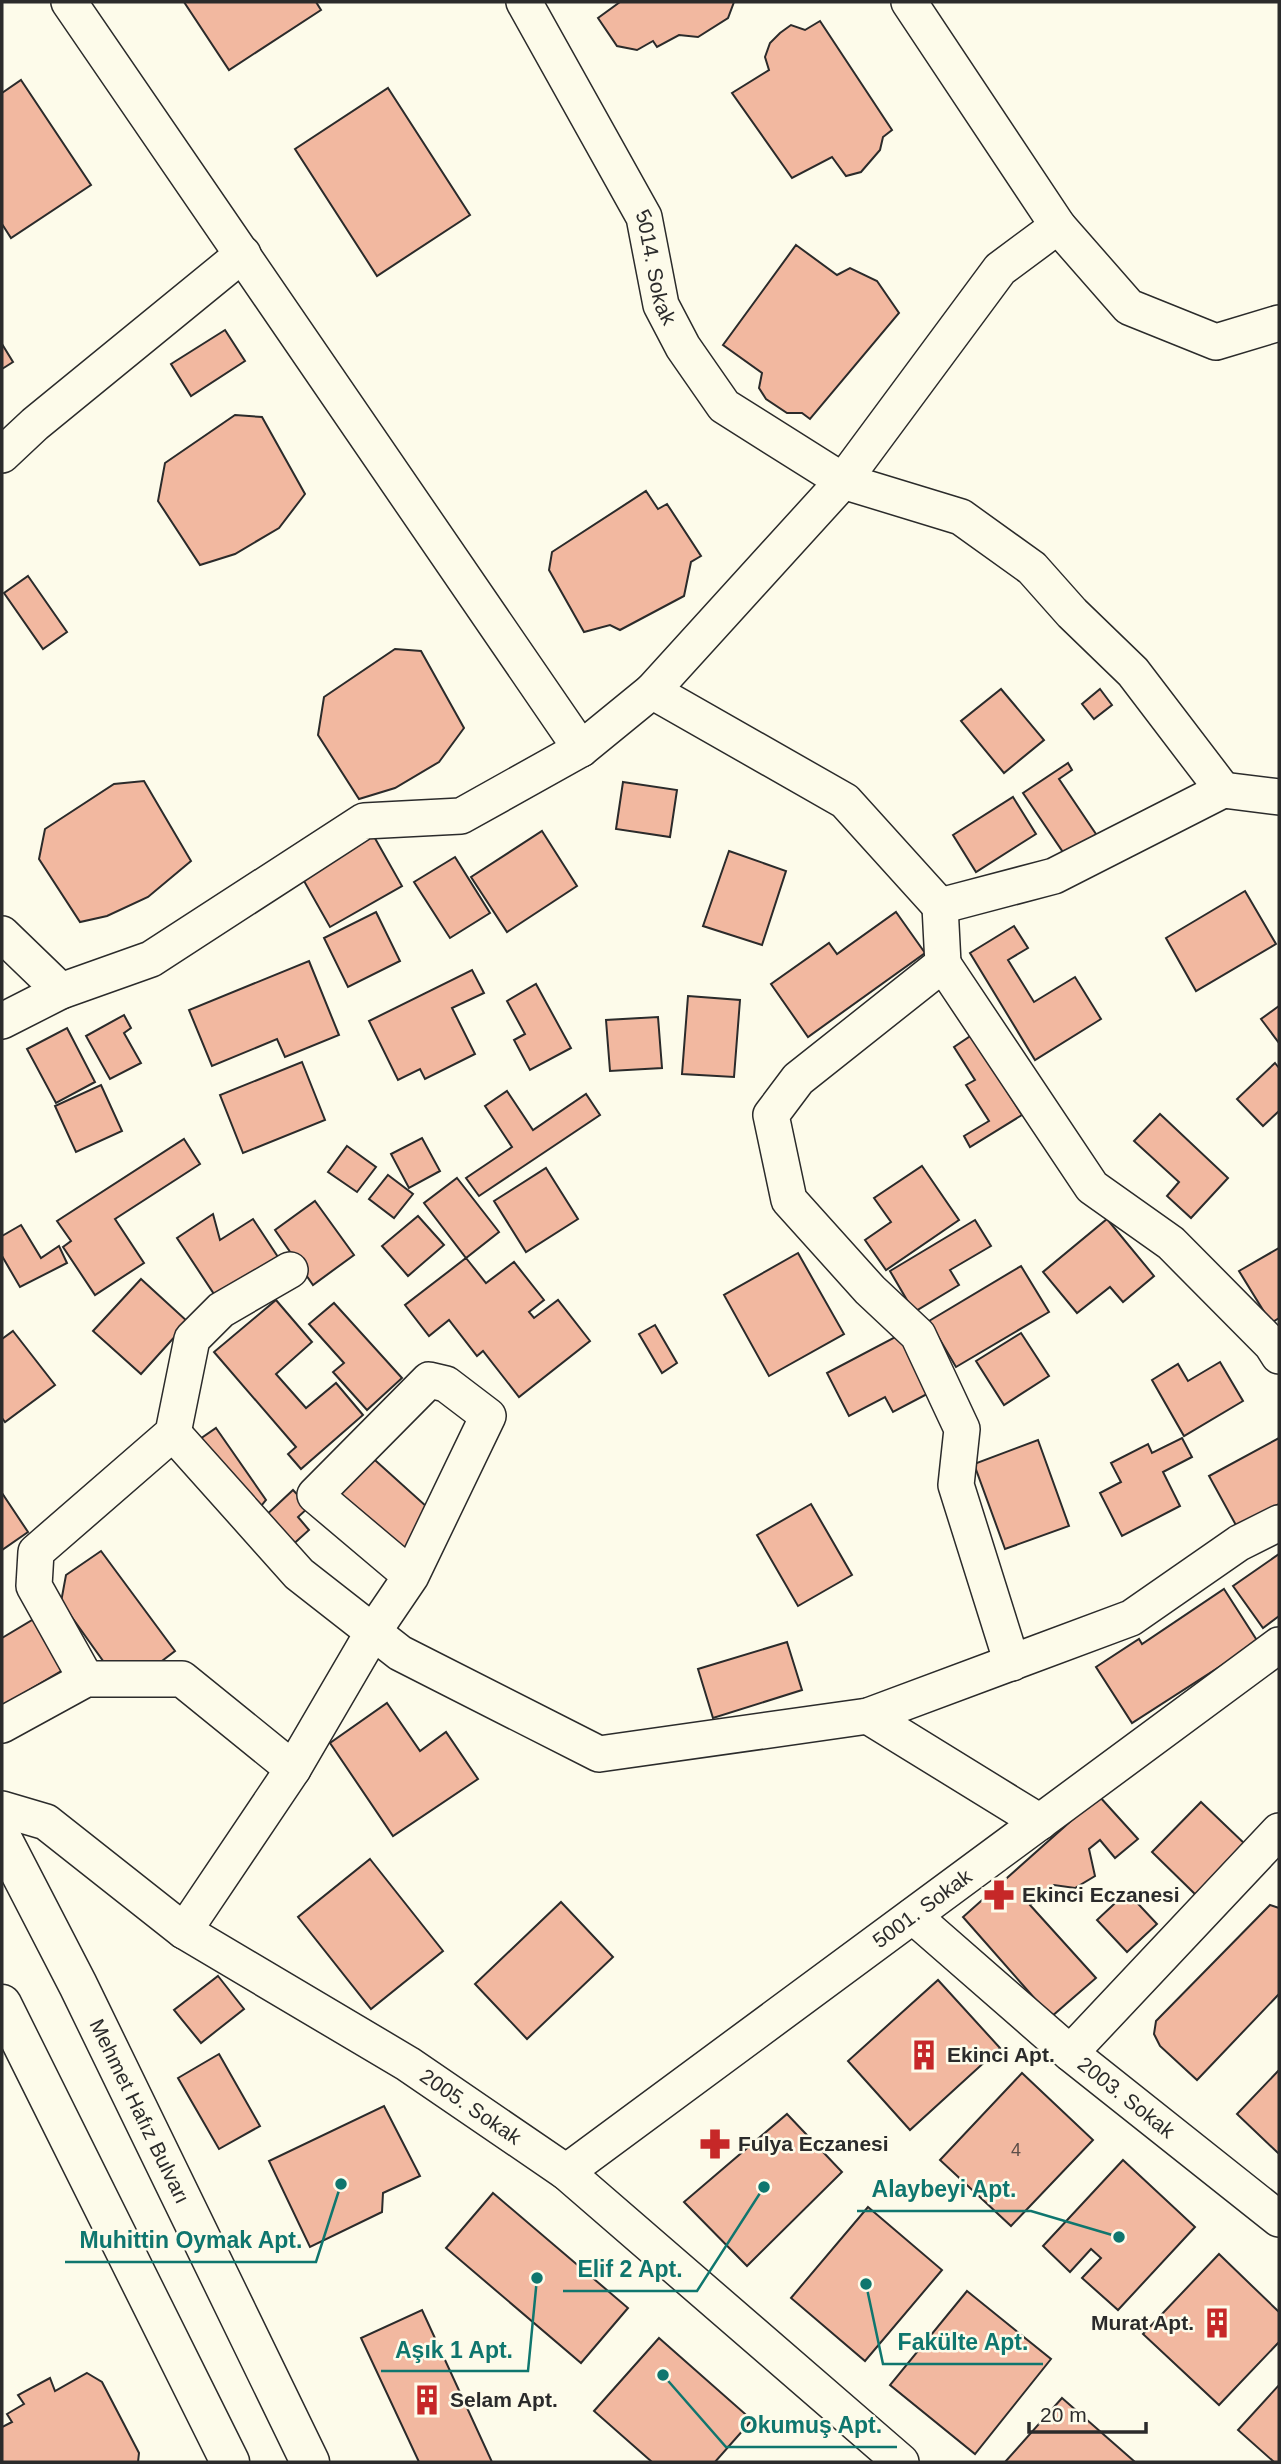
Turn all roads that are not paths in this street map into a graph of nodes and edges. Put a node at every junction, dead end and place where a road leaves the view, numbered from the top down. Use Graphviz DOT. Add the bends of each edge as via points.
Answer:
graph roads {
  1 [pos="69,2"];
  2 [pos="524,2"];
  3 [pos="909,2"];
  4 [pos="1058,226"];
  5 [pos="243,254"];
  6 [pos="1279,323"];
  7 [pos="2,455"];
  8 [pos="843,481"];
  9 [pos="652,691"];
  10 [pos="581,749"];
  11 [pos="1223,790"];
  12 [pos="1279,797"];
  13 [pos="940,906"];
  14 [pos="2,934"];
  15 [pos="943,964"];
  16 [pos="61,991"];
  17 [pos="2,1021"];
  18 [pos="290,1270"];
  19 [pos="1277,1347"];
  20 [pos="173,1433"];
  21 [pos="1279,1523"];
  22 [pos="411,1576"];
  23 [pos="373,1632"];
  24 [pos="1279,1645"];
  25 [pos="1012,1663"];
  26 [pos="86,1679"];
  27 [pos="868,1716"];
  28 [pos="2,1725"];
  29 [pos="293,1769"];
  30 [pos="2,1809"];
  31 [pos="1040,1822"];
  32 [pos="1279,1831"];
  33 [pos="2,1838"];
  34 [pos="913,1916"];
  35 [pos="184,1931"];
  36 [pos="2,2004"];
  37 [pos="1070,2053"];
  38 [pos="566,2172"];
  39 [pos="1278,2216"];
  40 [pos="230,2462"];
  41 [pos="310,2462"];
  42 [pos="901,2462"];
  1 -- 5 [label="street"];
  2 -- 8 [label="street, 5014. Sokak" via="644,217 661,305 683,346 724,406"];
  3 -- 4 [label="street"];
  4 -- 6 [label="street" via="1129,307 1216,342"];
  4 -- 8 [label="street" via="1000,269"];
  5 -- 7 [label="street"];
  5 -- 10 [label="street"];
  8 -- 9 [label="street"];
  8 -- 11 [label="street, 5014. Sokak" via="961,517 1031,568 1133,671"];
  9 -- 10 [label="street"];
  9 -- 13 [label="street" via="845,801"];
  10 -- 16 [label="street" via="461,816 364,821 151,959"];
  11 -- 12 [label="street"];
  11 -- 13 [label="street" via="1054,876"];
  13 -- 15 [label="street"];
  14 -- 16 [label="street"];
  15 -- 19 [label="street" via="1092,1187 1171,1243"];
  15 -- 25 [label="street" via="798,1079 771,1115 789,1200 870,1290 918,1335 962,1429 956,1485"];
  16 -- 17 [label="street"];
  18 -- 20 [label="street" via="221,1310 192,1339"];
  20 -- 23 [label="street" via="299,1574"];
  20 -- 26 [label="street" via="36,1552 34,1586"];
  21 -- 25 [label="street" via="1239,1543 1131,1618"];
  22 -- 22 [label="street" via="488,1416 446,1384 429,1380 315,1495"];
  22 -- 23 [label="street"];
  23 -- 27 [label="street" via="400,1653 599,1754"];
  23 -- 29 [label="street"];
  24 -- 31 [label="street, 5001. Sokak"];
  25 -- 27 [label="street"];
  26 -- 28 [label="street"];
  26 -- 29 [label="street" via="182,1679"];
  27 -- 31 [label="street"];
  29 -- 35 [label="street"];
  30 -- 35 [label="street, 2005. Sokak" via="46,1822"];
  31 -- 34 [label="street, 5001. Sokak"];
  32 -- 37 [label="street"];
  33 -- 41 [label="main road, Mehmet Hafız Bulvarı"];
  34 -- 37 [label="street, 2003. Sokak"];
  34 -- 38 [label="street, 5001. Sokak"];
  35 -- 38 [label="street, 2005. Sokak" via="408,2064"];
  36 -- 40 [label="main road"];
  37 -- 39 [label="street, 2003. Sokak"];
  38 -- 42 [label="street, 2005. Sokak"];
}
